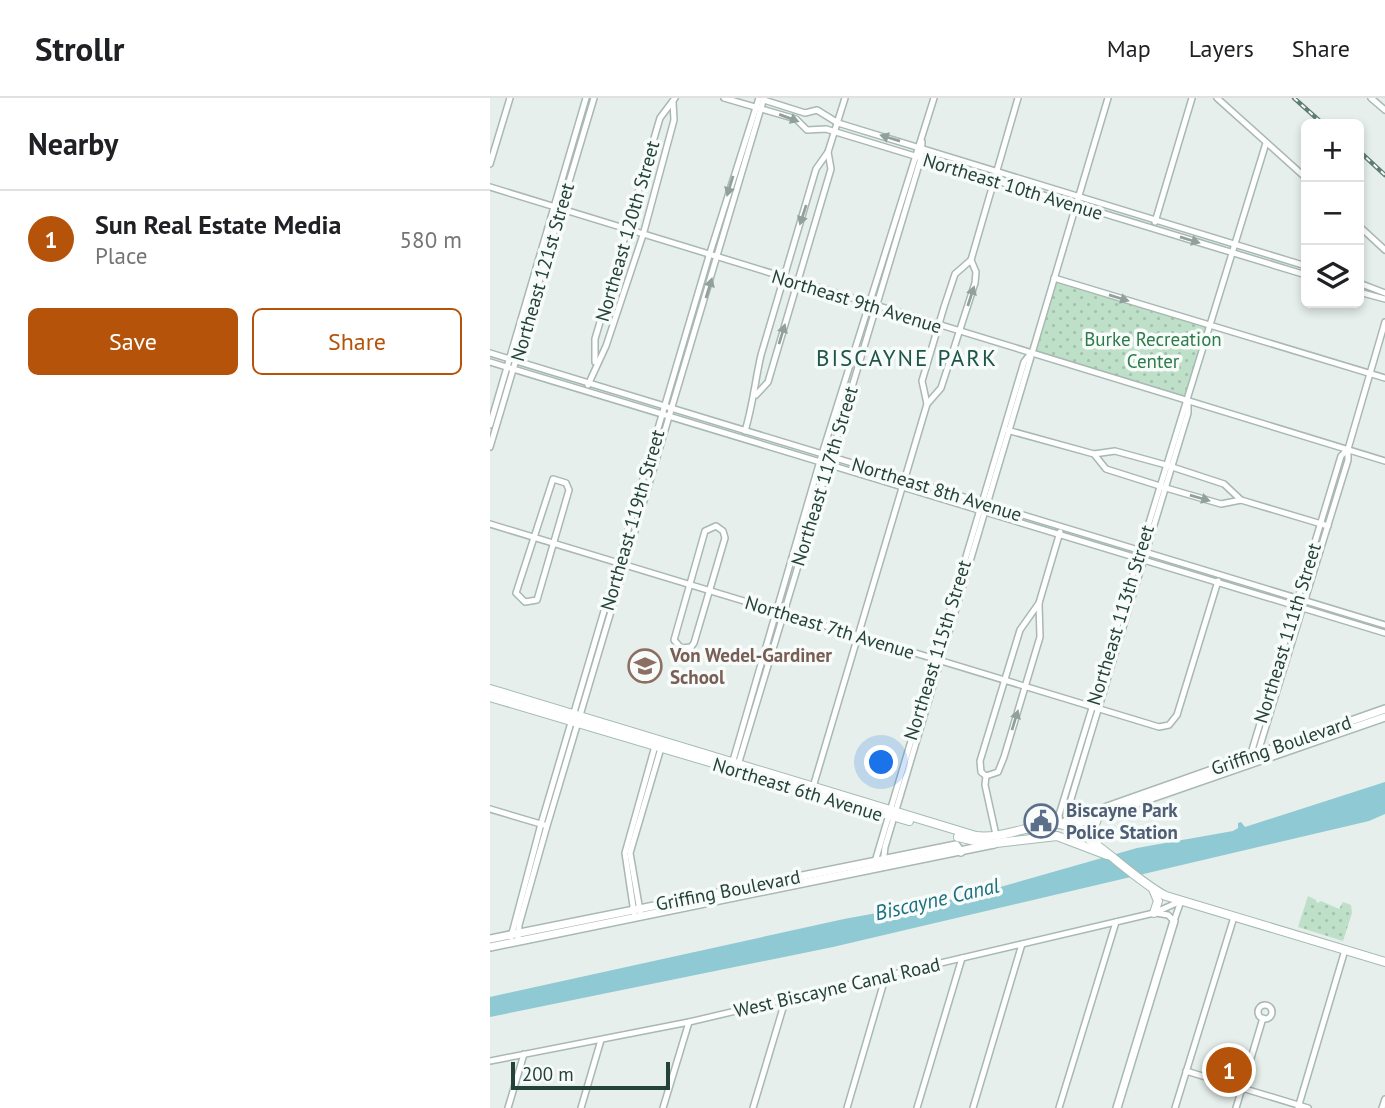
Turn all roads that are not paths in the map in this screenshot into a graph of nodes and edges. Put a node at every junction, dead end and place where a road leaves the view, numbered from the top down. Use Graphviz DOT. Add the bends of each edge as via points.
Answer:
graph roads {
  1 [pos="510,98"];
  2 [pos="586,98"];
  3 [pos="594,98"];
  4 [pos="724,98"];
  5 [pos="845,98"];
  6 [pos="934,98"];
  7 [pos="1018,98"];
  8 [pos="1108,98"];
  9 [pos="1192,98"];
  10 [pos="1217,98"];
  11 [pos="1371,98"];
  12 [pos="760,99"];
  13 [pos="674,100"];
  14 [pos="758,109"];
  15 [pos="1385,110"];
  16 [pos="838,123"];
  17 [pos="835,131"];
  18 [pos="1266,143"];
  19 [pos="921,145"];
  20 [pos="828,152"];
  21 [pos="917,156"];
  22 [pos="490,164"];
  23 [pos="997,172"];
  24 [pos="1301,174"];
  25 [pos="994,180"];
  26 [pos="490,187"];
  27 [pos="1079,196"];
  28 [pos="1076,206"];
  29 [pos="558,209"];
  30 [pos="1155,219"];
  31 [pos="1153,228"];
  32 [pos="628,231"];
  33 [pos="1364,231"];
  34 [pos="643,235"];
  35 [pos="1234,244"];
  36 [pos="1385,250"];
  37 [pos="1231,253"];
  38 [pos="709,256"];
  39 [pos="718,259"];
  40 [pos="971,260"];
  41 [pos="1301,264"];
  42 [pos="1301,274"];
  43 [pos="1054,278"];
  44 [pos="784,279"];
  45 [pos="798,282"];
  46 [pos="1364,285"];
  47 [pos="1364,293"];
  48 [pos="1385,293"];
  49 [pos="1385,299"];
  50 [pos="868,305"];
  51 [pos="875,307"];
  52 [pos="1385,322"];
  53 [pos="940,325"];
  54 [pos="1210,326"];
  55 [pos="960,332"];
  56 [pos="490,353"];
  57 [pos="1031,353"];
  58 [pos="513,360"];
  59 [pos="490,362"];
  60 [pos="595,365"];
  61 [pos="510,368"];
  62 [pos="1371,373"];
  63 [pos="1385,377"];
  64 [pos="588,387"];
  65 [pos="756,395"];
  66 [pos="1188,402"];
  67 [pos="927,404"];
  68 [pos="669,406"];
  69 [pos="667,414"];
  70 [pos="490,425"];
  71 [pos="1007,430"];
  72 [pos="744,434"];
  73 [pos="490,447"];
  74 [pos="1348,450"];
  75 [pos="1094,454"];
  76 [pos="825,458"];
  77 [pos="1385,461"];
  78 [pos="1169,466"];
  79 [pos="905,483"];
  80 [pos="1163,487"];
  81 [pos="1241,500"];
  82 [pos="985,504"];
  83 [pos="983,511"];
  84 [pos="490,524"];
  85 [pos="1321,524"];
  86 [pos="1328,526"];
  87 [pos="1062,527"];
  88 [pos="1060,534"];
  89 [pos="532,536"];
  90 [pos="554,543"];
  91 [pos="1143,551"];
  92 [pos="1140,559"];
  93 [pos="622,564"];
  94 [pos="1189,569"];
  95 [pos="1219,579"];
  96 [pos="689,585"];
  97 [pos="710,591"];
  98 [pos="1298,598"];
  99 [pos="1305,600"];
  100 [pos="1040,603"];
  101 [pos="1299,607"];
  102 [pos="780,611"];
  103 [pos="1385,625"];
  104 [pos="1385,633"];
  105 [pos="860,636"];
  106 [pos="938,661"];
  107 [pos="1003,680"];
  108 [pos="1025,687"];
  109 [pos="490,689"];
  110 [pos="490,697"];
  111 [pos="1095,708"];
  112 [pos="1385,709"];
  113 [pos="1385,717"];
  114 [pos="577,719"];
  115 [pos="1356,723"];
  116 [pos="1304,741"];
  117 [pos="659,744"];
  118 [pos="1254,754"];
  119 [pos="1251,764"];
  120 [pos="734,766"];
  121 [pos="986,776"];
  122 [pos="1170,788"];
  123 [pos="813,790"];
  124 [pos="1069,806"];
  125 [pos="490,809"];
  126 [pos="891,814"];
  127 [pos="1080,815"];
  128 [pos="1098,817"];
  129 [pos="544,825"];
  130 [pos="1064,825"];
  131 [pos="982,836"];
  132 [pos="1052,836"];
  133 [pos="995,840"];
  134 [pos="1072,840"];
  135 [pos="1097,844"];
  136 [pos="1107,855"];
  137 [pos="879,864"];
  138 [pos="1153,889"];
  139 [pos="1181,901"];
  140 [pos="637,912"];
  141 [pos="1154,913"];
  142 [pos="1234,917"];
  143 [pos="1174,921"];
  144 [pos="1116,922"];
  145 [pos="515,938"];
  146 [pos="490,939"];
  147 [pos="1022,944"];
  148 [pos="490,947"];
  149 [pos="1345,950"];
  150 [pos="962,958"];
  151 [pos="1385,962"];
  152 [pos="886,975"];
  153 [pos="786,998"];
  154 [pos="1263,1018"];
  155 [pos="689,1022"];
  156 [pos="601,1040"];
  157 [pos="524,1054"];
  158 [pos="490,1061"];
  159 [pos="1186,1071"];
  160 [pos="1242,1088"];
  161 [pos="1385,1099"];
  162 [pos="1298,1107"];
  163 [pos="508,1108"];
  164 [pos="581,1108"];
  165 [pos="663,1108"];
  166 [pos="753,1108"];
  167 [pos="847,1108"];
  168 [pos="917,1108"];
  169 [pos="973,1108"];
  170 [pos="1059,1108"];
  171 [pos="1117,1108"];
  172 [pos="1175,1108"];
  173 [pos="1236,1108"];
  174 [pos="1308,1108"];
  175 [pos="1382,1108"];
  1 -- 22 [label="street"];
  2 -- 29 [label="street, Northeast 121st Street"];
  3 -- 29 [label="street, Northeast 121st Street"];
  4 -- 14 [label="street, Northeast 10th Avenue"];
  5 -- 16 [label="street"];
  6 -- 19 [label="street, Northeast 117th Street"];
  7 -- 23 [label="street"];
  8 -- 27 [label="street, Northeast 115th Street"];
  9 -- 30 [label="street"];
  10 -- 18 [label="street"];
  11 -- 15 [label="street"];
  12 -- 14 [label="street, Northeast 119th Street"];
  12 -- 16 [label="street, Northeast 10th Avenue" via="805,113 817,110"];
  13 -- 32 [label="street, Northeast 120th Street" via="660,118"];
  13 -- 34 [label="street, Northeast 120th Street" via="674,120"];
  14 -- 17 [label="street, Northeast 10th Avenue, one-way" via="796,119 807,130"];
  14 -- 38 [label="street, Northeast 119th Street, one-way"];
  14 -- 39 [label="street, Northeast 119th Street"];
  16 -- 17 [label="street"];
  19 -- 16 [label="street, Northeast 10th Avenue, one-way"];
  17 -- 20 [label="street"];
  17 -- 21 [label="street, Northeast 10th Avenue"];
  18 -- 24 [label="street"];
  18 -- 35 [label="street, Northeast 113th Street"];
  19 -- 21 [label="street, Northeast 117th Street"];
  19 -- 23 [label="street, Northeast 10th Avenue"];
  20 -- 44 [label="street, one-way" via="816,169"];
  20 -- 45 [label="street" via="831,169"];
  21 -- 25 [label="street, Northeast 10th Avenue"];
  21 -- 50 [label="street, Northeast 117th Street"];
  21 -- 51 [label="street, Northeast 117th Street"];
  23 -- 25 [label="street"];
  23 -- 27 [label="street, Northeast 10th Avenue"];
  25 -- 28 [label="street, Northeast 10th Avenue"];
  25 -- 40 [label="street"];
  26 -- 29 [label="street, Northeast 9th Avenue"];
  27 -- 28 [label="street, Northeast 115th Street"];
  27 -- 30 [label="street, Northeast 10th Avenue"];
  28 -- 31 [label="street, Northeast 10th Avenue"];
  28 -- 43 [label="street, Northeast 115th Street"];
  29 -- 32 [label="street, Northeast 9th Avenue"];
  29 -- 58 [label="street, Northeast 121st Street"];
  30 -- 31 [label="street"];
  30 -- 35 [label="street, Northeast 10th Avenue"];
  31 -- 37 [label="street, Northeast 10th Avenue, one-way"];
  32 -- 34 [label="street, Northeast 9th Avenue"];
  32 -- 60 [label="street, Northeast 120th Street" via="595,339"];
  33 -- 36 [label="street"];
  34 -- 38 [label="street, Northeast 9th Avenue"];
  34 -- 60 [label="street, Northeast 120th Street" via="606,346"];
  35 -- 37 [label="street, Northeast 113th Street"];
  35 -- 41 [label="street, Northeast 10th Avenue"];
  37 -- 42 [label="street, Northeast 10th Avenue"];
  37 -- 54 [label="street, Northeast 113th Street"];
  38 -- 39 [label="street, Northeast 9th Avenue"];
  38 -- 68 [label="street, Northeast 119th Street"];
  39 -- 44 [label="street, Northeast 9th Avenue"];
  68 -- 39 [label="street, Northeast 119th Street, one-way"];
  40 -- 53 [label="street" via="955,274"];
  55 -- 40 [label="street, one-way" via="975,283"];
  43 -- 54 [label="street, one-way"];
  43 -- 57 [label="street, Northeast 115th Street"];
  44 -- 45 [label="street, Northeast 9th Avenue"];
  44 -- 65 [label="street" via="761,355"];
  45 -- 50 [label="street, Northeast 9th Avenue"];
  65 -- 45 [label="street, one-way" via="768,382"];
  46 -- 48 [label="street"];
  47 -- 49 [label="street"];
  50 -- 51 [label="street, Northeast 9th Avenue"];
  50 -- 76 [label="street, Northeast 117th Street"];
  51 -- 53 [label="street, Northeast 9th Avenue"];
  51 -- 76 [label="street, Northeast 117th Street"];
  52 -- 62 [label="street, Northeast 111th Street"];
  53 -- 55 [label="street, Northeast 9th Avenue"];
  53 -- 67 [label="street" via="922,381"];
  54 -- 62 [label="street"];
  54 -- 66 [label="street, Northeast 113th Street"];
  55 -- 57 [label="street, Northeast 9th Avenue"];
  55 -- 67 [label="street" via="941,388"];
  56 -- 58 [label="street, Northeast 8th Avenue"];
  57 -- 66 [label="street, Northeast 9th Avenue"];
  57 -- 71 [label="street, Northeast 115th Street"];
  58 -- 61 [label="street, Northeast 121st Street"];
  58 -- 64 [label="street, Northeast 8th Avenue"];
  59 -- 61 [label="street, Northeast 8th Avenue"];
  60 -- 64 [label="street, Northeast 120th Street"];
  61 -- 64 [label="street, Northeast 8th Avenue"];
  61 -- 70 [label="street, Northeast 121st Street"];
  61 -- 73 [label="street, Northeast 121st Street"];
  62 -- 63 [label="street"];
  62 -- 74 [label="street, Northeast 111th Street"];
  64 -- 68 [label="street, Northeast 8th Avenue"];
  64 -- 69 [label="street, Northeast 8th Avenue"];
  65 -- 72 [label="street"];
  66 -- 74 [label="street, Northeast 9th Avenue"];
  66 -- 78 [label="street, Northeast 113th Street"];
  67 -- 79 [label="street"];
  68 -- 69 [label="street, Northeast 119th Street"];
  68 -- 72 [label="street, Northeast 8th Avenue"];
  69 -- 72 [label="street, Northeast 8th Avenue"];
  69 -- 93 [label="street, Northeast 119th Street"];
  71 -- 75 [label="street"];
  71 -- 82 [label="street, Northeast 115th Street"];
  72 -- 76 [label="street, Northeast 8th Avenue"];
  74 -- 77 [label="street, Northeast 9th Avenue"];
  74 -- 85 [label="street, Northeast 111th Street" via="1341,456"];
  74 -- 86 [label="street, Northeast 111th Street"];
  75 -- 78 [label="street" via="1115,451"];
  75 -- 80 [label="street" via="1106,469"];
  76 -- 79 [label="street, Northeast 8th Avenue"];
  76 -- 102 [label="street, Northeast 117th Street"];
  78 -- 80 [label="street, Northeast 113th Street"];
  78 -- 81 [label="street" via="1224,484"];
  79 -- 82 [label="street, Northeast 8th Avenue"];
  79 -- 83 [label="street, Northeast 8th Avenue"];
  79 -- 105 [label="street"];
  80 -- 81 [label="street, one-way" via="1221,504"];
  80 -- 91 [label="street, Northeast 113th Street"];
  81 -- 85 [label="street"];
  82 -- 83 [label="street, Northeast 115th Street"];
  82 -- 87 [label="street, Northeast 8th Avenue"];
  83 -- 88 [label="street, Northeast 8th Avenue"];
  83 -- 106 [label="street, Northeast 115th Street"];
  84 -- 89 [label="street, Northeast 7th Avenue"];
  85 -- 86 [label="street"];
  85 -- 98 [label="street, Northeast 111th Street"];
  86 -- 99 [label="street, Northeast 111th Street"];
  87 -- 88 [label="street"];
  87 -- 91 [label="street, Northeast 8th Avenue"];
  88 -- 92 [label="street, Northeast 8th Avenue"];
  88 -- 100 [label="street"];
  89 -- 90 [label="street, Northeast 7th Avenue"];
  89 -- 90 [label="street" via="550,481 561,481 569,490"];
  89 -- 90 [label="street" via="516,593 525,602 537,600"];
  90 -- 93 [label="street, Northeast 7th Avenue"];
  91 -- 92 [label="street, Northeast 113th Street"];
  91 -- 94 [label="street, Northeast 8th Avenue"];
  92 -- 94 [label="street, Northeast 8th Avenue"];
  92 -- 111 [label="street, Northeast 113th Street"];
  93 -- 96 [label="street, Northeast 7th Avenue"];
  93 -- 114 [label="street, Northeast 119th Street"];
  94 -- 95 [label="street, Northeast 8th Avenue"];
  95 -- 98 [label="street, Northeast 8th Avenue"];
  95 -- 101 [label="street, Northeast 8th Avenue"];
  95 -- 111 [label="street, Northeast 7th Avenue" via="1177,715 1169,724 1155,727"];
  96 -- 97 [label="street, Northeast 7th Avenue"];
  96 -- 97 [label="street" via="674,640 681,648 691,648 694,643"];
  96 -- 97 [label="street" via="705,531 716,526 725,538"];
  97 -- 102 [label="street, Northeast 7th Avenue"];
  98 -- 99 [label="street, Northeast 8th Avenue"];
  98 -- 101 [label="street, Northeast 111th Street"];
  99 -- 101 [label="street, Northeast 111th Street"];
  99 -- 103 [label="street, Northeast 8th Avenue"];
  100 -- 107 [label="street" via="1020,630"];
  100 -- 108 [label="street" via="1040,637"];
  101 -- 104 [label="street, Northeast 8th Avenue"];
  101 -- 118 [label="street, Northeast 111th Street"];
  102 -- 105 [label="street, Northeast 7th Avenue"];
  102 -- 120 [label="street, Northeast 117th Street"];
  105 -- 106 [label="street, Northeast 7th Avenue"];
  105 -- 123 [label="street"];
  106 -- 107 [label="street, Northeast 7th Avenue"];
  106 -- 126 [label="street, Northeast 115th Street"];
  107 -- 108 [label="street, Northeast 7th Avenue"];
  107 -- 121 [label="street" via="980,761"];
  108 -- 111 [label="street, Northeast 7th Avenue"];
  121 -- 108 [label="street, one-way" via="1000,769"];
  109 -- 114 [label="main road, Northeast 6th Avenue"];
  110 -- 114 [label="main road, Northeast 6th Avenue"];
  111 -- 124 [label="street, Northeast 113th Street"];
  111 -- 130 [label="street, Northeast 113th Street" via="1059,815"];
  112 -- 115 [label="street, Griffing Boulevard"];
  113 -- 115 [label="street, Griffing Boulevard"];
  114 -- 117 [label="main road, Northeast 6th Avenue"];
  114 -- 129 [label="street, Northeast 119th Street"];
  115 -- 116 [label="street, Griffing Boulevard"];
  116 -- 118 [label="street, Griffing Boulevard"];
  116 -- 119 [label="street, Griffing Boulevard"];
  117 -- 120 [label="main road, Northeast 6th Avenue"];
  117 -- 140 [label="street" via="625,853"];
  118 -- 119 [label="street"];
  118 -- 122 [label="street, Griffing Boulevard"];
  119 -- 122 [label="street, Griffing Boulevard"];
  120 -- 123 [label="main road, Northeast 6th Avenue"];
  121 -- 133 [label="street"];
  122 -- 127 [label="street, Griffing Boulevard"];
  122 -- 128 [label="street, Griffing Boulevard"];
  123 -- 126 [label="main road, Northeast 6th Avenue"];
  124 -- 127 [label="street"];
  124 -- 130 [label="street, Northeast 113th Street"];
  125 -- 129 [label="street"];
  126 -- 131 [label="main road, Northeast 6th Avenue"];
  126 -- 133 [label="main road, Northeast 6th Avenue" via="977,842"];
  126 -- 137 [label="street, Northeast 115th Street"];
  127 -- 130 [label="street, Griffing Boulevard"];
  128 -- 130 [label="street, Griffing Boulevard"];
  128 -- 135 [label="main road" via="1093,831"];
  129 -- 145 [label="street, Northeast 119th Street"];
  130 -- 132 [label="main road, Griffing Boulevard"];
  130 -- 133 [label="main road, Griffing Boulevard"];
  130 -- 134 [label="main road"];
  130 -- 135 [label="main road, Northeast 6th Avenue"];
  131 -- 133 [label="main road, Griffing Boulevard"];
  132 -- 133 [label="main road, Northeast 6th Avenue"];
  132 -- 134 [label="main road, Northeast 6th Avenue"];
  133 -- 137 [label="street, Griffing Boulevard" via="961,852"];
  134 -- 136 [label="main road, Northeast 6th Avenue"];
  135 -- 136 [label="main road, Northeast 6th Avenue"];
  136 -- 138 [label="main road, Northeast 6th Avenue"];
  137 -- 140 [label="street, Griffing Boulevard"];
  138 -- 139 [label="main road, Northeast 6th Avenue"];
  138 -- 141 [label="main road" via="1158,901"];
  139 -- 141 [label="street, West Biscayne Canal Road"];
  139 -- 142 [label="main road, Northeast 6th Avenue"];
  139 -- 143 [label="street"];
  140 -- 145 [label="street, Griffing Boulevard"];
  141 -- 143 [label="street"];
  141 -- 144 [label="street, West Biscayne Canal Road"];
  142 -- 149 [label="main road, Northeast 6th Avenue"];
  142 -- 159 [label="street"];
  143 -- 171 [label="street"];
  144 -- 147 [label="street, West Biscayne Canal Road"];
  144 -- 170 [label="street"];
  145 -- 146 [label="street, Griffing Boulevard"];
  145 -- 148 [label="street, Griffing Boulevard"];
  147 -- 150 [label="street, West Biscayne Canal Road"];
  147 -- 169 [label="street"];
  149 -- 151 [label="main road, Northeast 6th Avenue"];
  149 -- 162 [label="street"];
  150 -- 152 [label="street, West Biscayne Canal Road"];
  150 -- 168 [label="street"];
  152 -- 153 [label="street, West Biscayne Canal Road"];
  152 -- 167 [label="street"];
  153 -- 155 [label="street, West Biscayne Canal Road"];
  153 -- 166 [label="street"];
  154 -- 160 [label="street"];
  155 -- 156 [label="street, West Biscayne Canal Road"];
  155 -- 165 [label="street"];
  156 -- 157 [label="street, West Biscayne Canal Road"];
  156 -- 164 [label="street"];
  157 -- 158 [label="street, West Biscayne Canal Road"];
  157 -- 163 [label="street"];
  159 -- 160 [label="street"];
  159 -- 172 [label="street"];
  160 -- 162 [label="street"];
  160 -- 173 [label="street"];
  161 -- 175 [label="street"];
  162 -- 174 [label="street"];
}
